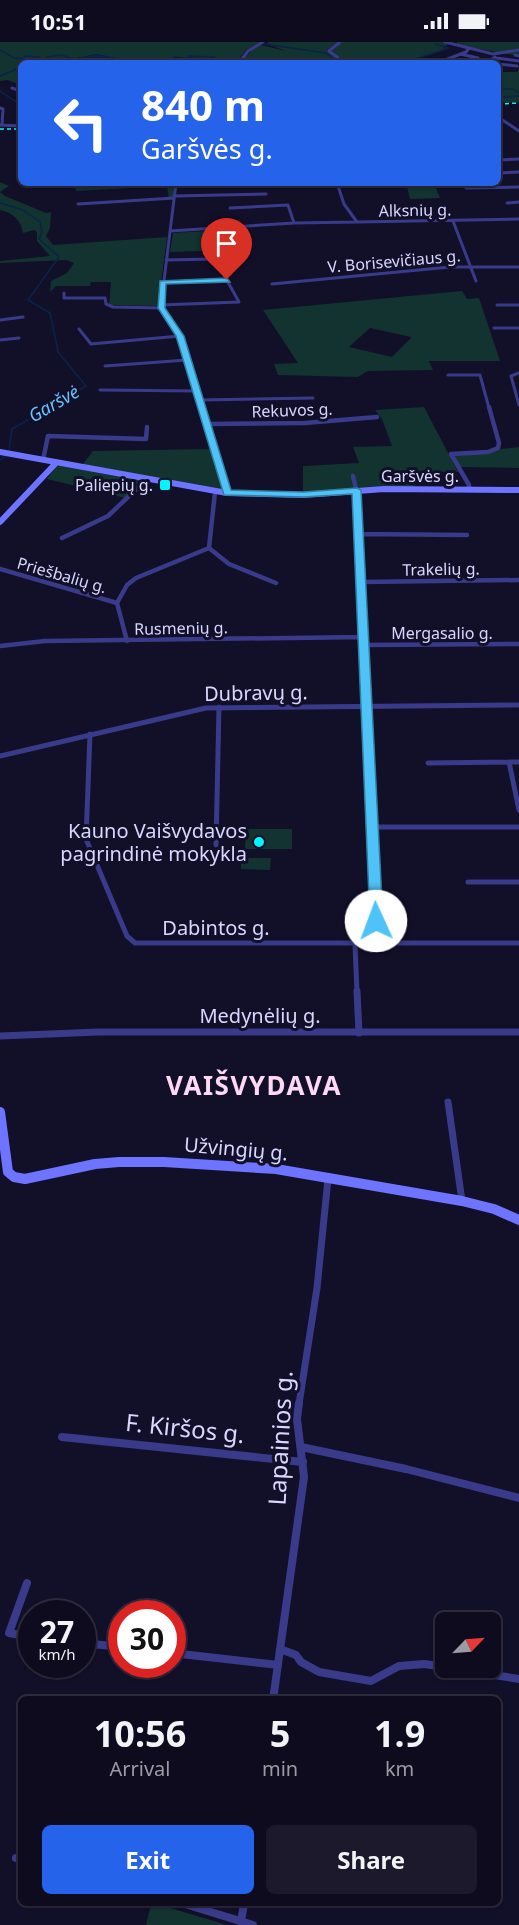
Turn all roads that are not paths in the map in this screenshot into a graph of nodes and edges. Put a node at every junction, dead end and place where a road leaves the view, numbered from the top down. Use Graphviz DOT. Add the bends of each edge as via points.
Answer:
graph roads {
  1 [pos="263,42"];
  2 [pos="340,42"];
  3 [pos="445,42"];
  4 [pos="469,48"];
  5 [pos="519,50"];
  6 [pos="460,54"];
  7 [pos="493,54"];
  8 [pos="496,58"];
  9 [pos="240,60"];
  10 [pos="338,60"];
  11 [pos="445,60"];
  12 [pos="473,60"];
  13 [pos="492,60"];
  14 [pos="519,61"];
  15 [pos="501,64"];
  16 [pos="517,66"];
  17 [pos="12,88"];
  18 [pos="18,90"];
  19 [pos="0,108"];
  20 [pos="501,119"];
  21 [pos="1,125"];
  22 [pos="18,125"];
  23 [pos="519,131"];
  24 [pos="519,159"];
  25 [pos="501,160"];
  26 [pos="519,172"];
  27 [pos="501,173"];
  28 [pos="176,186"];
  29 [pos="338,186"];
  30 [pos="519,187"];
  31 [pos="466,188"];
  32 [pos="266,194"];
  33 [pos="174,197"];
  34 [pos="519,202"];
  35 [pos="507,203"];
  36 [pos="78,204"];
  37 [pos="230,208"];
  38 [pos="519,219"];
  39 [pos="453,221"];
  40 [pos="357,222"];
  41 [pos="294,223"];
  42 [pos="170,231"];
  43 [pos="166,260"];
  44 [pos="471,267"];
  45 [pos="519,267"];
  46 [pos="227,280"];
  47 [pos="476,281"];
  48 [pos="163,282"];
  49 [pos="272,284"];
  50 [pos="64,293"];
  51 [pos="497,305"];
  52 [pos="519,305"];
  53 [pos="161,307"];
  54 [pos="23,317"];
  55 [pos="0,320"];
  56 [pos="494,328"];
  57 [pos="519,328"];
  58 [pos="79,329"];
  59 [pos="180,336"];
  60 [pos="19,338"];
  61 [pos="0,340"];
  62 [pos="187,360"];
  63 [pos="105,366"];
  64 [pos="519,373"];
  65 [pos="448,375"];
  66 [pos="100,390"];
  67 [pos="197,391"];
  68 [pos="313,398"];
  69 [pos="200,400"];
  70 [pos="519,405"];
  71 [pos="377,417"];
  72 [pos="208,424"];
  73 [pos="147,427"];
  74 [pos="0,453"];
  75 [pos="43,460"];
  76 [pos="56,462"];
  77 [pos="353,476"];
  78 [pos="147,479"];
  79 [pos="357,490"];
  80 [pos="469,490"];
  81 [pos="519,490"];
  82 [pos="215,492"];
  83 [pos="227,493"];
  84 [pos="0,522"];
  85 [pos="359,534"];
  86 [pos="467,535"];
  87 [pos="62,538"];
  88 [pos="209,548"];
  89 [pos="0,569"];
  90 [pos="519,580"];
  91 [pos="362,582"];
  92 [pos="276,584"];
  93 [pos="117,603"];
  94 [pos="364,637"];
  95 [pos="128,641"];
  96 [pos="519,644"];
  97 [pos="364,645"];
  98 [pos="0,646"];
  99 [pos="519,705"];
  100 [pos="219,707"];
  101 [pos="367,707"];
  102 [pos="90,734"];
  103 [pos="0,756"];
  104 [pos="508,762"];
  105 [pos="519,762"];
  106 [pos="428,763"];
  107 [pos="519,810"];
  108 [pos="373,827"];
  109 [pos="519,827"];
  110 [pos="216,845"];
  111 [pos="468,882"];
  112 [pos="519,882"];
  113 [pos="377,944"];
  114 [pos="519,944"];
  115 [pos="355,945"];
  116 [pos="519,1032"];
  117 [pos="359,1033"];
  118 [pos="0,1036"];
  119 [pos="448,1102"];
  120 [pos="0,1112"];
  121 [pos="328,1179"];
  122 [pos="462,1201"];
  123 [pos="519,1220"];
  124 [pos="62,1437"];
  125 [pos="301,1447"];
  126 [pos="303,1462"];
  127 [pos="519,1498"];
  128 [pos="27,1583"];
  129 [pos="21,1600"];
  130 [pos="18,1608"];
  131 [pos="18,1635"];
  132 [pos="280,1649"];
  133 [pos="186,1655"];
  134 [pos="278,1665"];
  135 [pos="435,1666"];
  136 [pos="501,1676"];
  137 [pos="519,1679"];
  138 [pos="274,1696"];
  139 [pos="192,1906"];
  140 [pos="244,1906"];
  141 [pos="241,1921"];
  142 [pos="253,1925"];
  1 -- 9 [label="street"];
  2 -- 10 [label="street" via="329,51"];
  3 -- 4 [label="street"];
  4 -- 6 [label="street"];
  4 -- 7 [label="street"];
  5 -- 7 [label="street"];
  6 -- 11 [label="street"];
  6 -- 12 [label="street" via="478,58"];
  7 -- 8 [label="street"];
  8 -- 13 [label="street"];
  8 -- 14 [label="street"];
  15 -- 16 [label="street"];
  17 -- 18 [label="street"];
  19 -- 21 [label="street"];
  20 -- 23 [label="street"];
  21 -- 22 [label="street"];
  24 -- 25 [label="street"];
  26 -- 27 [label="street"];
  28 -- 33 [label="street"];
  29 -- 40 [label="street, Alksnių g."];
  30 -- 31 [label="street"];
  32 -- 33 [label="street"];
  33 -- 36 [label="street"];
  33 -- 42 [label="street"];
  34 -- 35 [label="street"];
  37 -- 41 [label="street" via="288,205"];
  38 -- 39 [label="street, Alksnių g."];
  39 -- 40 [label="street, Alksnių g."];
  39 -- 44 [label="street"];
  40 -- 41 [label="street"];
  41 -- 42 [label="street"];
  42 -- 43 [label="street"];
  43 -- 46 [label="street" via="215,259"];
  43 -- 48 [label="street"];
  44 -- 45 [label="street, V. Borisevičiaus g."];
  44 -- 47 [label="street"];
  44 -- 49 [label="street, V. Borisevičiaus g."];
  46 -- 48 [label="street"];
  46 -- 53 [label="street" via="239,302"];
  48 -- 53 [label="street"];
  50 -- 53 [label="street" via="64,298 105,298 106,304 113,307"];
  51 -- 52 [label="street"];
  53 -- 59 [label="street"];
  54 -- 55 [label="street"];
  56 -- 57 [label="street"];
  58 -- 59 [label="street" via="91,344"];
  59 -- 62 [label="street"];
  60 -- 61 [label="street"];
  62 -- 63 [label="street"];
  62 -- 67 [label="street"];
  64 -- 70 [label="street" via="512,374"];
  65 -- 80 [label="street" via="480,375 500,443 492,452 451,454"];
  66 -- 67 [label="street"];
  67 -- 69 [label="street"];
  68 -- 69 [label="street"];
  69 -- 72 [label="street"];
  71 -- 72 [label="street, Rekuvos g." via="305,423"];
  72 -- 83 [label="street"];
  73 -- 75 [label="street" via="146,439 48,436"];
  74 -- 75 [label="main road, Garšvės g."];
  75 -- 76 [label="main road, Garšvės g."];
  76 -- 78 [label="main road, Garšvės g."];
  76 -- 84 [label="main road"];
  77 -- 79 [label="street"];
  78 -- 82 [label="main road, Garšvės g."];
  78 -- 87 [label="street" via="108,516"];
  79 -- 80 [label="main road, Garšvės g."];
  79 -- 83 [label="main road, Garšvės g." via="304,495"];
  79 -- 85 [label="street"];
  80 -- 81 [label="main road, Garšvės g."];
  82 -- 83 [label="main road, Garšvės g."];
  82 -- 88 [label="street"];
  85 -- 86 [label="street"];
  85 -- 91 [label="street"];
  88 -- 92 [label="street" via="222,559"];
  88 -- 93 [label="street" via="132,580"];
  89 -- 93 [label="street, Priešbalių g."];
  90 -- 91 [label="street, Trakelių g."];
  91 -- 94 [label="street"];
  93 -- 95 [label="street"];
  94 -- 95 [label="street, Rusmenių g."];
  94 -- 97 [label="street"];
  95 -- 98 [label="street, Rusmenių g." via="45,641"];
  96 -- 97 [label="street, Mergasalio g."];
  97 -- 101 [label="street"];
  99 -- 101 [label="street, Dubravų g."];
  100 -- 101 [label="street, Dubravų g."];
  100 -- 102 [label="street, Dubravų g."];
  100 -- 110 [label="street"];
  101 -- 108 [label="street"];
  102 -- 103 [label="street, Dubravų g."];
  102 -- 115 [label="street, Dabintos g." via="86,839 130,940 142,944"];
  104 -- 105 [label="street"];
  104 -- 106 [label="street"];
  104 -- 107 [label="street"];
  108 -- 109 [label="street"];
  108 -- 113 [label="street"];
  111 -- 112 [label="street"];
  113 -- 114 [label="street, Dabintos g."];
  113 -- 115 [label="street, Dabintos g."];
  115 -- 117 [label="street"];
  116 -- 117 [label="street, Medynėlių g."];
  117 -- 118 [label="street, Medynėlių g." via="99,1032"];
  119 -- 122 [label="street"];
  120 -- 121 [label="main road, Užvingių g." via="8,1172 14,1177 25,1179 95,1164 164,1161 276,1168"];
  121 -- 122 [label="main road, Užvingių g."];
  121 -- 125 [label="street, Lapainios g." via="317,1288 297,1419"];
  122 -- 123 [label="main road, Užvingių g."];
  124 -- 126 [label="street, F. Kiršos g."];
  125 -- 126 [label="street, Lapainios g."];
  125 -- 127 [label="street"];
  126 -- 132 [label="street, Lapainios g."];
  128 -- 129 [label="street"];
  130 -- 131 [label="street" via="9,1633"];
  132 -- 134 [label="street, Lapainios g."];
  132 -- 135 [label="street" via="319,1672 371,1681 399,1666"];
  133 -- 134 [label="street"];
  134 -- 138 [label="street, Lapainios g."];
  136 -- 137 [label="street"];
  139 -- 141 [label="street"];
  140 -- 141 [label="street"];
  141 -- 142 [label="street"];
}
